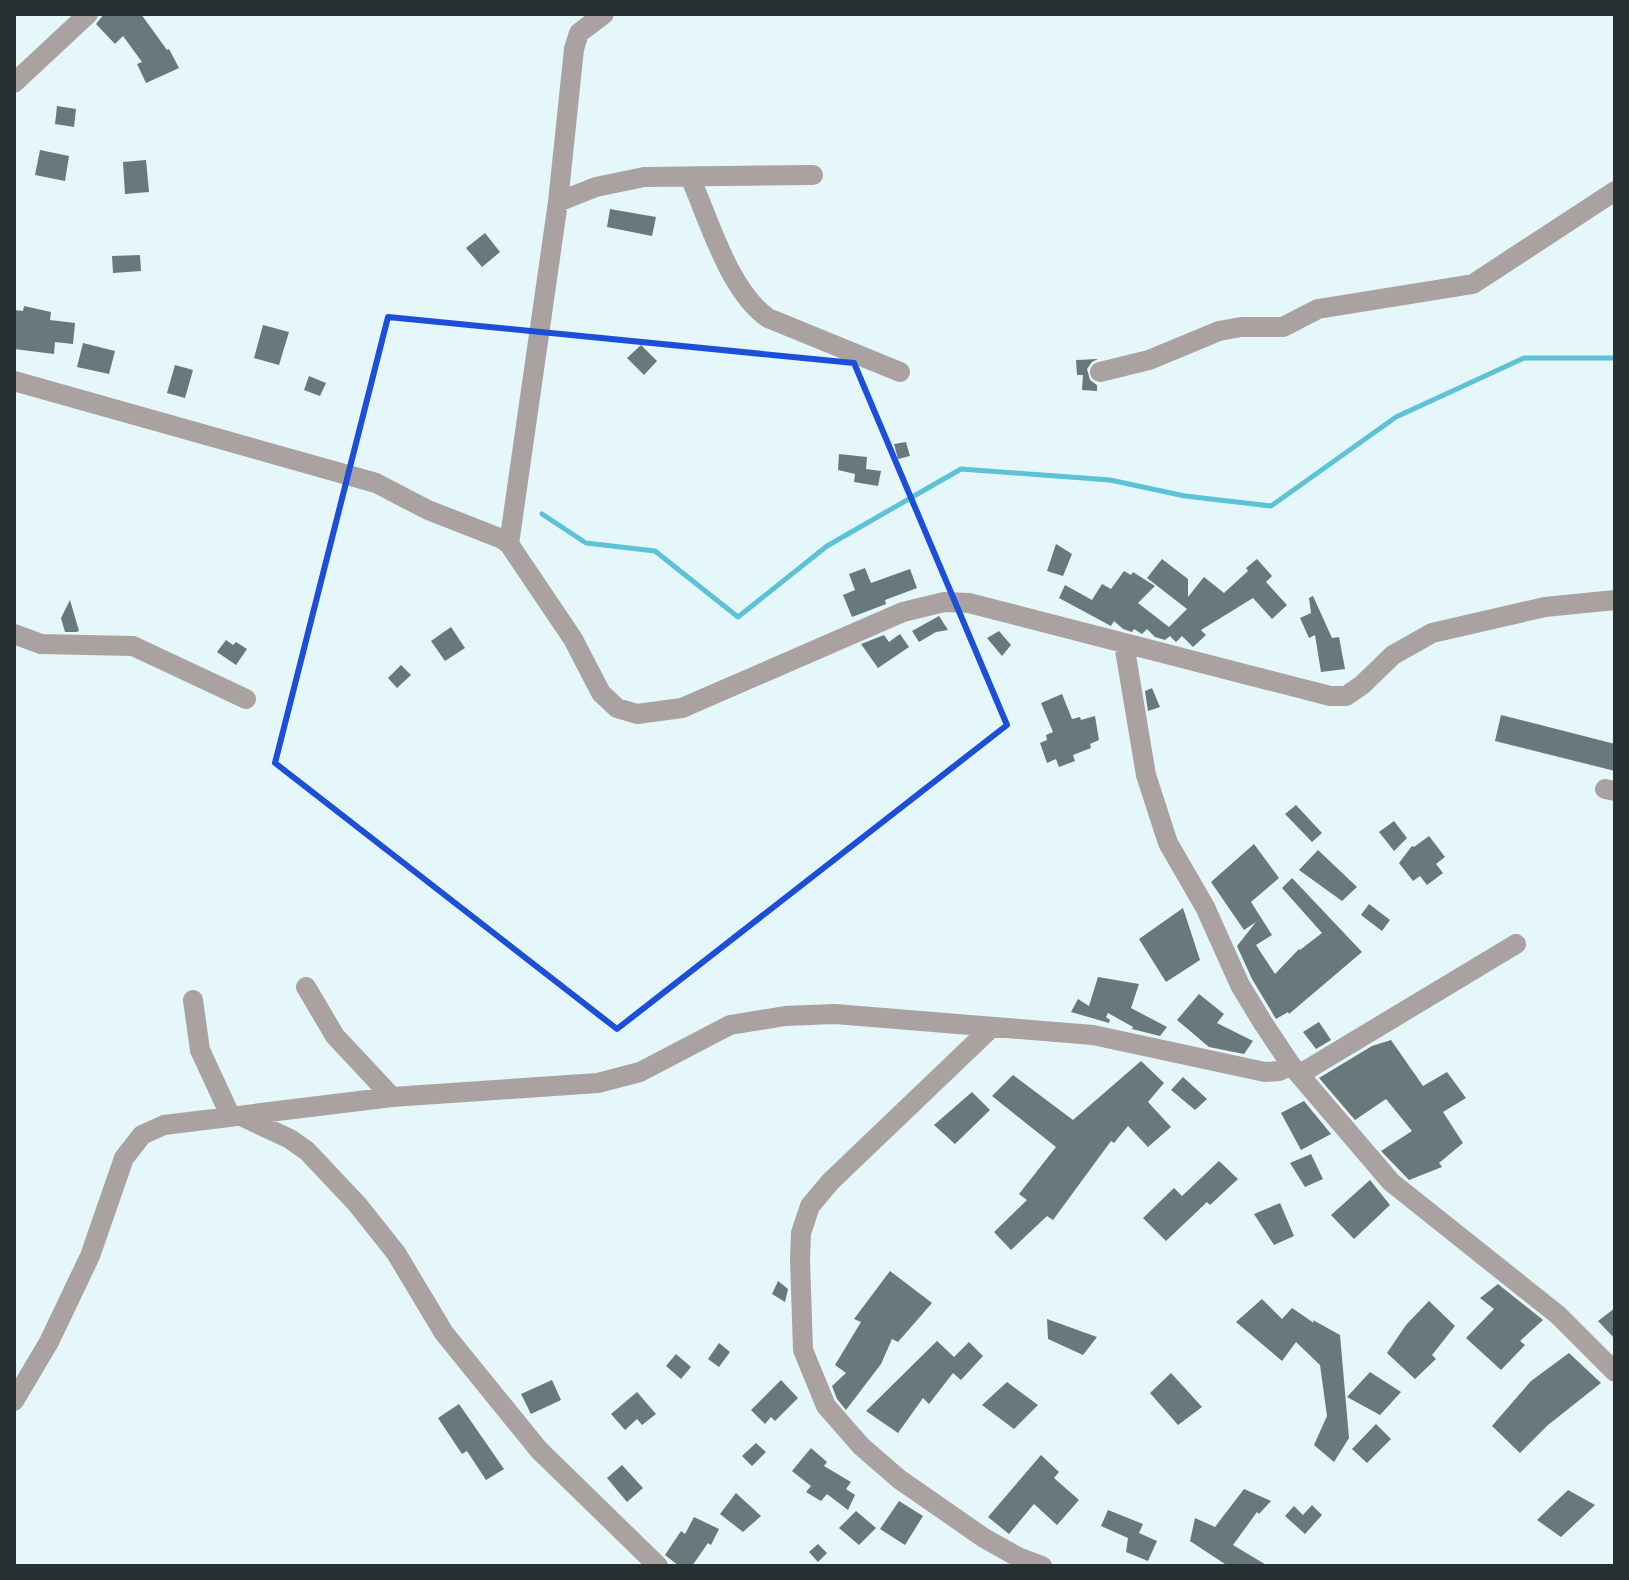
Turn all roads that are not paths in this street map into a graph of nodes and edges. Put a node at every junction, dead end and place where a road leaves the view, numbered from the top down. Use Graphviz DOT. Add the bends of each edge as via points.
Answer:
graph roads {
  1 [pos="88,14"];
  2 [pos="604,14"];
  3 [pos="14,83"];
  4 [pos="813,175"];
  5 [pos="690,177"];
  6 [pos="1615,191"];
  7 [pos="558,202"];
  8 [pos="900,372"];
  9 [pos="1100,372"];
  10 [pos="14,381"];
  11 [pos="509,544"];
  12 [pos="1615,600"];
  13 [pos="14,634"];
  14 [pos="1124,644"];
  15 [pos="246,699"];
  16 [pos="1516,944"];
  17 [pos="306,987"];
  18 [pos="193,1000"];
  19 [pos="991,1028"];
  20 [pos="1296,1070"];
  21 [pos="392,1097"];
  22 [pos="235,1115"];
  23 [pos="1613,1366"];
  24 [pos="14,1401"];
  25 [pos="658,1566"];
  26 [pos="1042,1566"];
  1 -- 3 [label="street"];
  2 -- 7 [label="street" via="579,33 574,49"];
  4 -- 5 [label="street"];
  5 -- 7 [label="street" via="644,177"];
  5 -- 8 [label="street" via="736,283 754,309"];
  6 -- 9 [label="street" via="1473,284 1318,309 1283,327 1219,331 1149,360"];
  7 -- 11 [label="street"];
  10 -- 11 [label="street" via="376,483"];
  11 -- 14 [label="street" via="573,639 601,693 617,708 637,714 682,708 903,612 944,602 969,603"];
  12 -- 14 [label="street" via="1545,607 1432,633 1393,655 1346,696"];
  13 -- 15 [label="street" via="41,644 133,646"];
  14 -- 20 [label="street" via="1146,775 1168,843 1205,907 1240,985"];
  16 -- 20 [label="street"];
  17 -- 21 [label="street" via="335,1036"];
  18 -- 22 [label="street" via="200,1050"];
  19 -- 20 [label="street" via="1093,1035 1265,1072"];
  19 -- 21 [label="street" via="835,1014 785,1016 730,1025 640,1072 598,1083"];
  19 -- 26 [label="street" via="810,1206 801,1233 803,1350 826,1406 861,1446 984,1538"];
  20 -- 23 [label="street" via="1391,1182 1534,1295"];
  21 -- 22 [label="street"];
  22 -- 24 [label="street" via="164,1125 132,1144 90,1256"];
  22 -- 25 [label="street" via="307,1151 357,1204 396,1253 444,1333 539,1450"];
}
